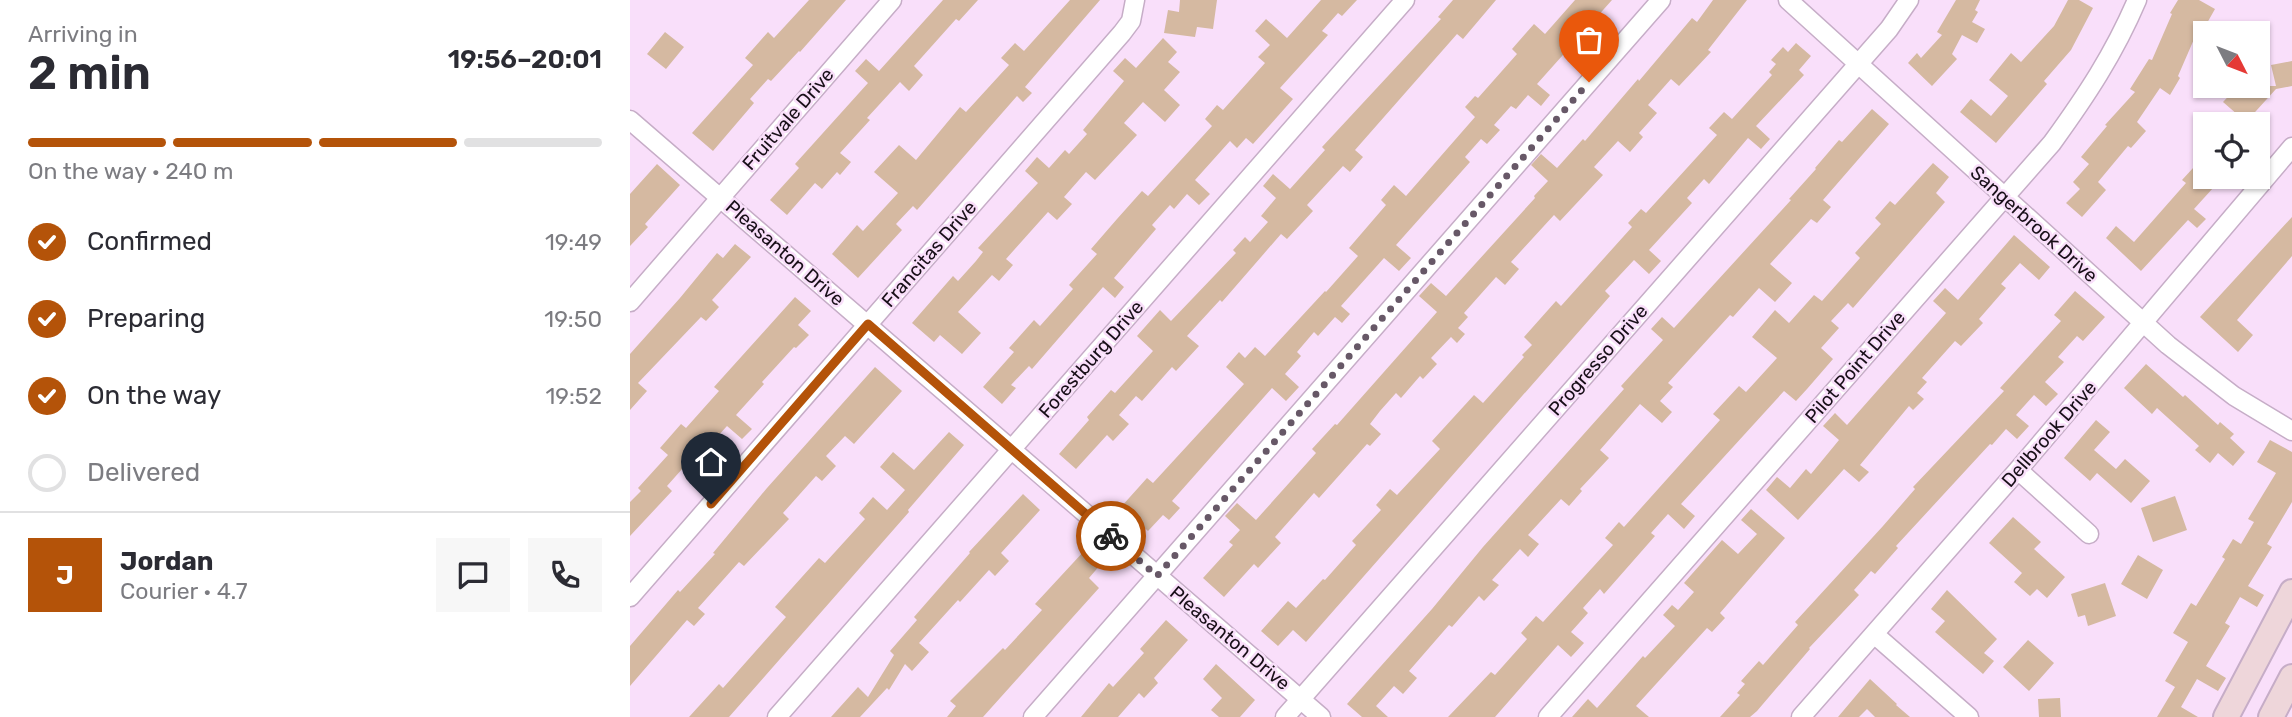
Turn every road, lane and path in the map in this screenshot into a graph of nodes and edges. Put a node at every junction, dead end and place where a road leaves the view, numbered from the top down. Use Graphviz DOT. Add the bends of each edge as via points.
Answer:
graph roads {
  1 [pos="892,0"];
  2 [pos="1135,0"];
  3 [pos="1405,0"];
  4 [pos="1661,0"];
  5 [pos="1788,0"];
  6 [pos="1909,0"];
  7 [pos="2137,0"];
  8 [pos="1858,64"];
  9 [pos="630,120"];
  10 [pos="2292,147"];
  11 [pos="720,197"];
  12 [pos="2004,197"];
  13 [pos="630,302"];
  14 [pos="2145,322"];
  15 [pos="868,324"];
  16 [pos="2292,431"];
  17 [pos="1012,449"];
  18 [pos="2018,470"];
  19 [pos="2089,534"];
  20 [pos="1157,576"];
  21 [pos="2292,592"];
  22 [pos="630,597"];
  23 [pos="1874,634"];
  24 [pos="2292,677"];
  25 [pos="1301,699"];
  26 [pos="2231,715"];
  27 [pos="777,717"];
  28 [pos="1033,717"];
  29 [pos="1285,717"];
  30 [pos="1321,717"];
  31 [pos="1548,717"];
  32 [pos="1801,717"];
  33 [pos="1969,717"];
  34 [pos="2271,717"];
  1 -- 11 [label="street, Fruitvale Drive"];
  2 -- 15 [label="street, Francitas Drive" via="1131,21 1122,33"];
  3 -- 17 [label="street, Forestburg Drive"];
  4 -- 20 [label="street"];
  5 -- 8 [label="street, Sangerbrook Drive"];
  6 -- 8 [label="street, Progresso Drive"];
  7 -- 12 [label="street, Pilot Point Drive" via="2088,93"];
  8 -- 12 [label="street, Sangerbrook Drive"];
  8 -- 25 [label="street, Progresso Drive"];
  9 -- 11 [label="street, Pleasanton Drive"];
  10 -- 14 [label="street, Dellbrook Drive"];
  11 -- 13 [label="street, Fruitvale Drive"];
  11 -- 15 [label="street, Pleasanton Drive"];
  12 -- 14 [label="street, Sangerbrook Drive"];
  12 -- 31 [label="street, Pilot Point Drive"];
  14 -- 16 [label="street, Sangerbrook Drive" via="2234,396"];
  14 -- 18 [label="street, Dellbrook Drive"];
  15 -- 17 [label="street, Pleasanton Drive"];
  15 -- 22 [label="street, Francitas Drive"];
  17 -- 20 [label="street, Pleasanton Drive"];
  17 -- 27 [label="street, Forestburg Drive"];
  18 -- 19 [label="street"];
  18 -- 23 [label="street, Dellbrook Drive"];
  20 -- 25 [label="street, Pleasanton Drive"];
  20 -- 28 [label="street"];
  21 -- 26 [label="main road"];
  23 -- 32 [label="street, Dellbrook Drive"];
  23 -- 33 [label="street"];
  24 -- 34 [label="main road"];
  25 -- 29 [label="street, Progresso Drive"];
  25 -- 30 [label="street, Pleasanton Drive"];
}
